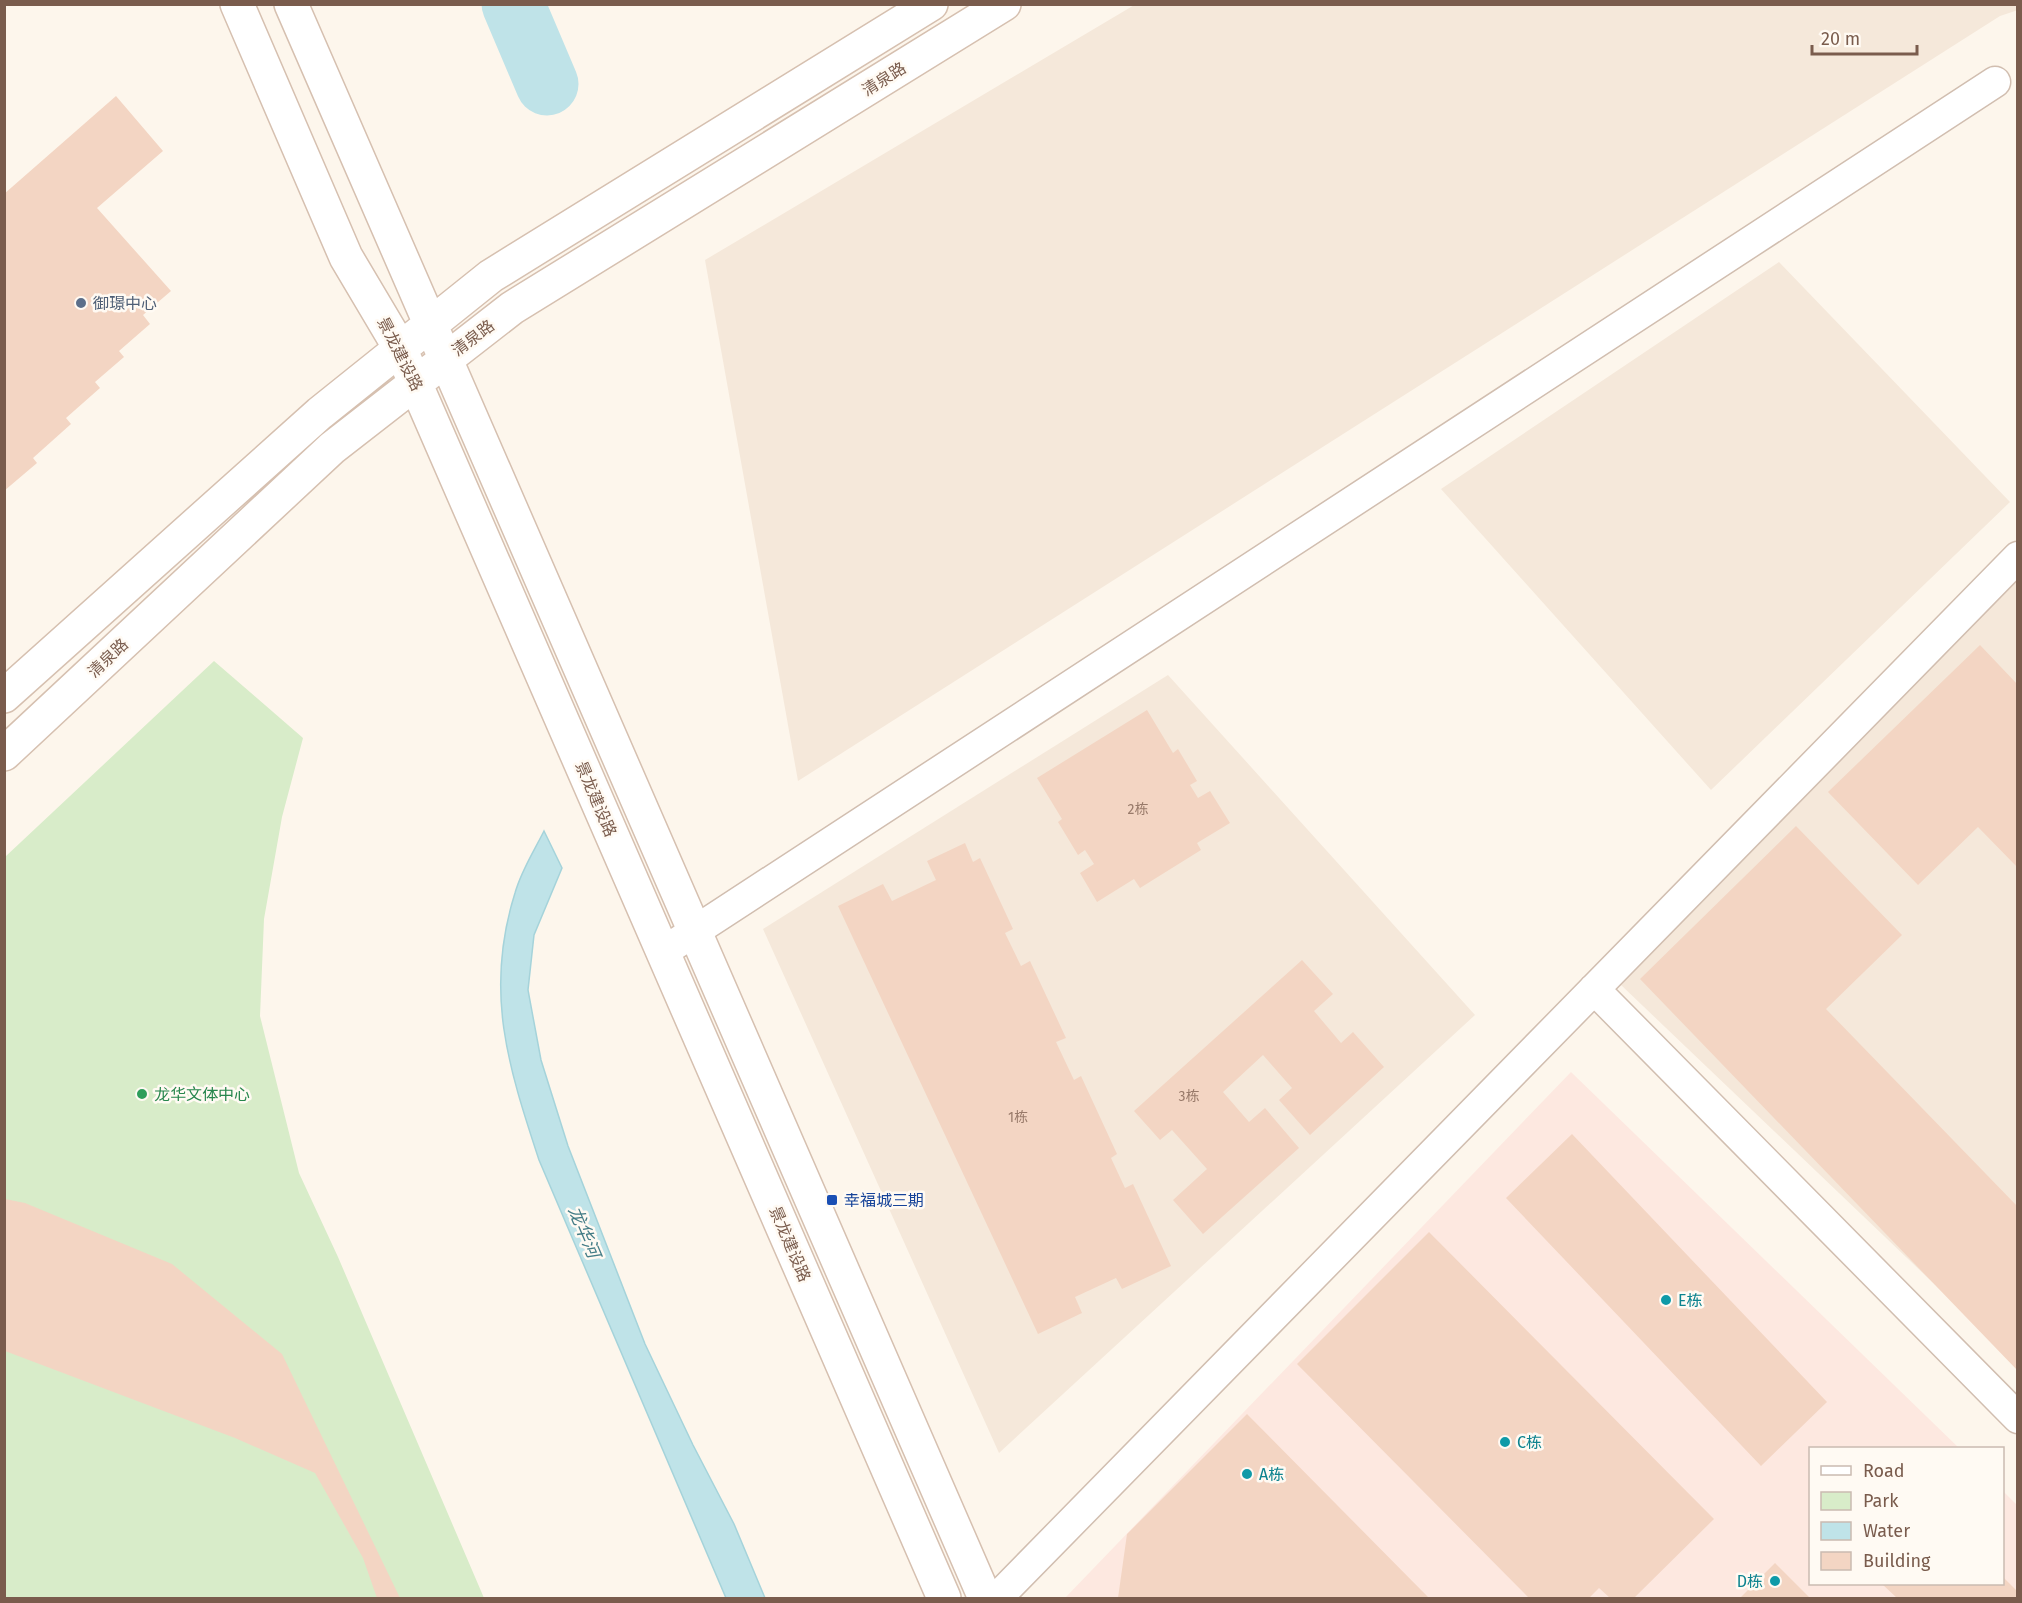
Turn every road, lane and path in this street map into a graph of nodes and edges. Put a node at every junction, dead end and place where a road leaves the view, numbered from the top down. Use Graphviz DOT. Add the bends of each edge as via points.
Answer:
graph roads {
  1 [pos="237,4"];
  2 [pos="291,4"];
  3 [pos="931,4"];
  4 [pos="1004,4"];
  5 [pos="1995,82"];
  6 [pos="430,324"];
  7 [pos="400,348"];
  8 [pos="445,359"];
  9 [pos="415,383"];
  10 [pos="2018,557"];
  11 [pos="4,696"];
  12 [pos="4,754"];
  13 [pos="694,931"];
  14 [pos="663,952"];
  15 [pos="1594,988"];
  16 [pos="2018,1418"];
  17 [pos="944,1599"];
  18 [pos="985,1599"];
  19 [pos="997,1599"];
  1 -- 7 [label="main road, 景龙建设路" via="346,257"];
  2 -- 6 [label="main road"];
  3 -- 6 [label="main road" via="491,276"];
  4 -- 8 [label="main road, 清泉路" via="512,308"];
  5 -- 13 [label="street"];
  6 -- 7 [label="main road"];
  6 -- 8 [label="main road"];
  7 -- 9 [label="main road, 景龙建设路"];
  7 -- 11 [label="main road" via="320,413"];
  8 -- 9 [label="main road, 清泉路"];
  8 -- 13 [label="main road"];
  9 -- 12 [label="main road, 清泉路" via="332,448"];
  9 -- 14 [label="main road, 景龙建设路"];
  10 -- 15 [label="street"];
  13 -- 14 [label="street"];
  13 -- 18 [label="main road"];
  14 -- 17 [label="main road, 景龙建设路"];
  15 -- 16 [label="street"];
  15 -- 19 [label="street"];
}
